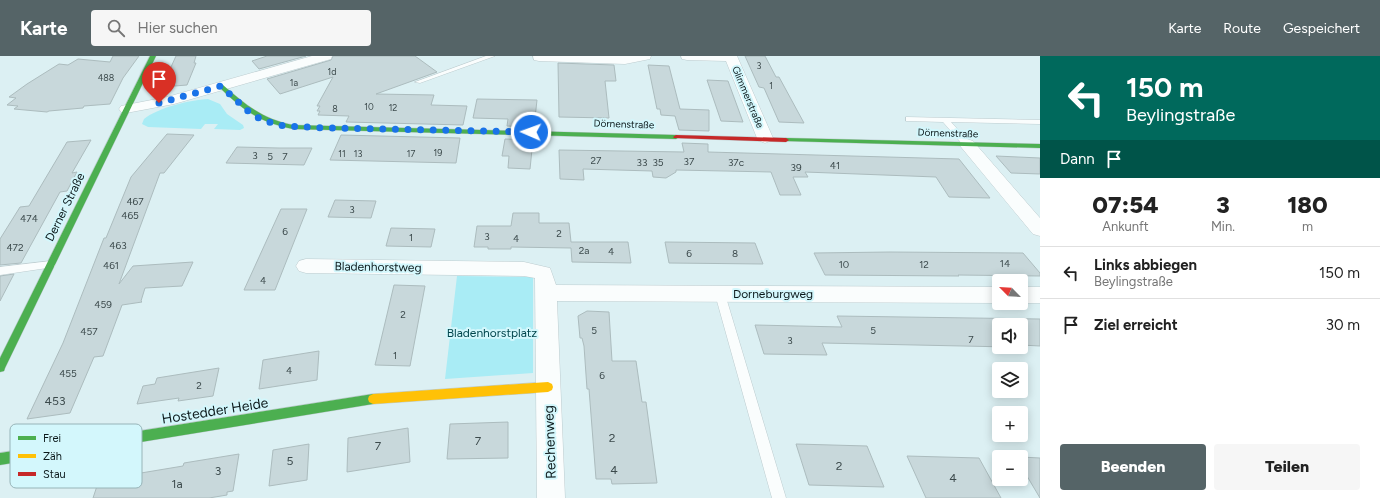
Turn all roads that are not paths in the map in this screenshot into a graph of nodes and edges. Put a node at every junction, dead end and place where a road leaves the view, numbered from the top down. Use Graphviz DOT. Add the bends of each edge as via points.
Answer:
graph roads {
  1 [pos="153,56"];
  2 [pos="326,56"];
  3 [pos="492,56"];
  4 [pos="645,56"];
  5 [pos="687,56"];
  6 [pos="731,56"];
  7 [pos="539,57"];
  8 [pos="418,82"];
  9 [pos="221,86"];
  10 [pos="126,110"];
  11 [pos="910,119"];
  12 [pos="945,120"];
  13 [pos="1040,122"];
  14 [pos="765,138"];
  15 [pos="967,144"];
  16 [pos="1040,146"];
  17 [pos="1040,230"];
  18 [pos="51,265"];
  19 [pos="306,266"];
  20 [pos="0,271"];
  21 [pos="546,293"];
  22 [pos="720,294"];
  23 [pos="992,295"];
  24 [pos="1028,295"];
  25 [pos="1040,295"];
  26 [pos="0,368"];
  27 [pos="548,387"];
  28 [pos="142,436"];
  29 [pos="10,456"];
  30 [pos="0,458"];
  31 [pos="551,498"];
  32 [pos="780,498"];
  1 -- 10 [label="street, Derner Straße"];
  2 -- 9 [label="street"];
  3 -- 8 [label="lane"];
  4 -- 7 [label="street" via="625,60"];
  5 -- 6 [label="street"];
  6 -- 14 [label="street, Glimmerstraße"];
  9 -- 10 [label="street" via="150,106"];
  9 -- 14 [label="street, Dörnenstraße" via="249,112 262,120 293,127"];
  10 -- 18 [label="street, Derner Straße"];
  11 -- 12 [label="lane"];
  12 -- 13 [label="lane"];
  12 -- 15 [label="lane"];
  14 -- 15 [label="street, Dörnenstraße"];
  15 -- 16 [label="street, Dörnenstraße"];
  15 -- 17 [label="street"];
  18 -- 20 [label="lane"];
  18 -- 26 [label="street, Derner Straße"];
  19 -- 21 [label="street, Bladenhorstweg" via="535,270 543,273"];
  21 -- 22 [label="street, Dorneburgweg"];
  21 -- 27 [label="street"];
  22 -- 23 [label="street, Dorneburgweg"];
  22 -- 32 [label="lane"];
  24 -- 25 [label="street"];
  27 -- 28 [label="street, Hostedder Heide" via="380,398"];
  27 -- 31 [label="street, Rechenweg"];
  29 -- 30 [label="street, Hostedder Heide"];
}
